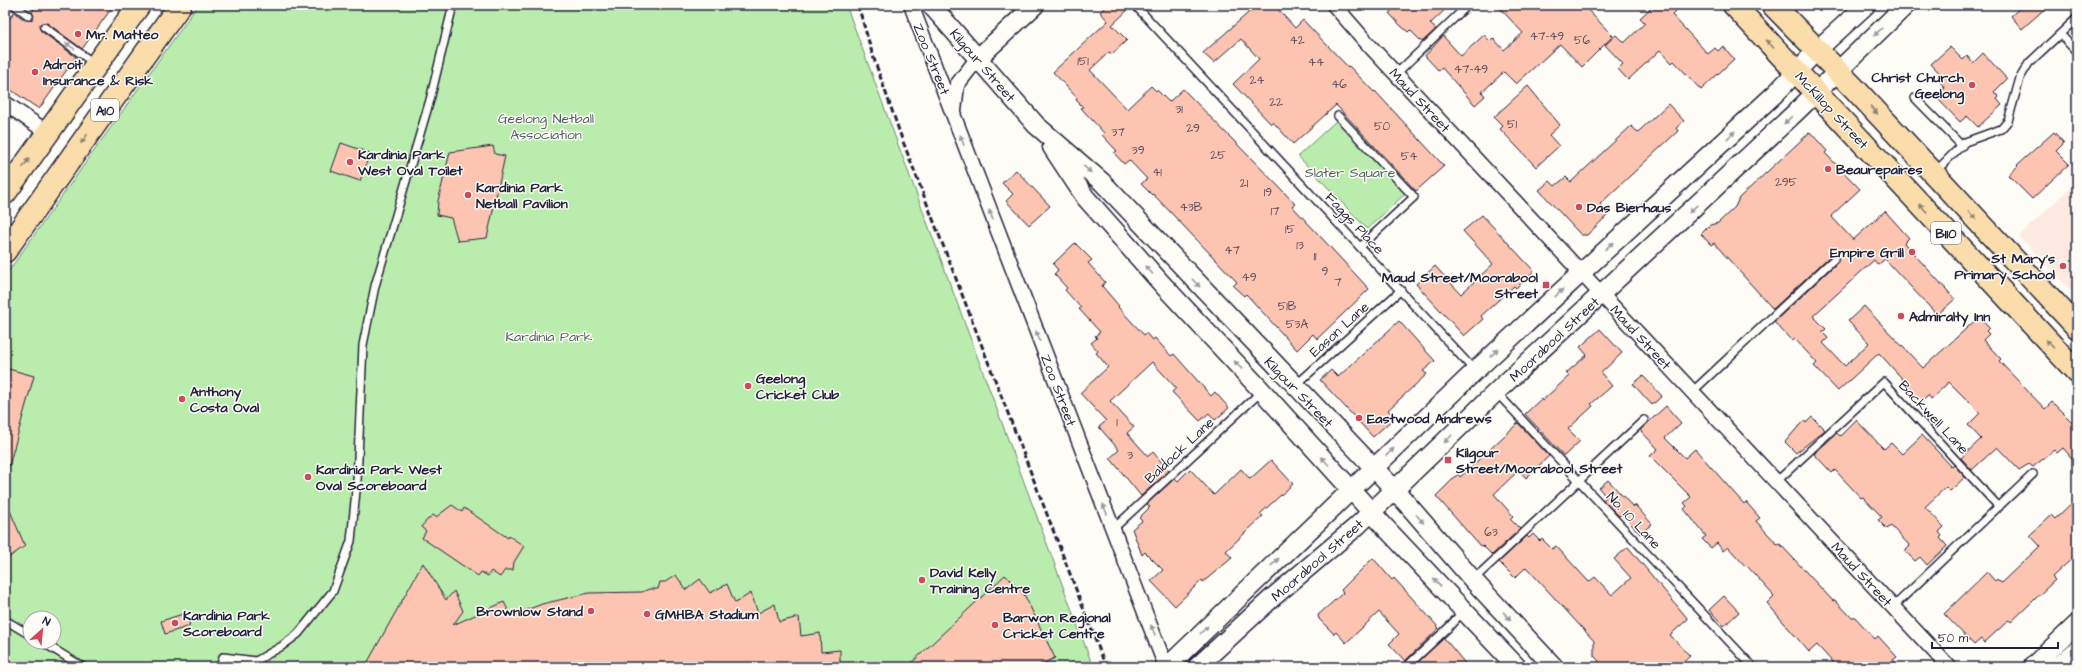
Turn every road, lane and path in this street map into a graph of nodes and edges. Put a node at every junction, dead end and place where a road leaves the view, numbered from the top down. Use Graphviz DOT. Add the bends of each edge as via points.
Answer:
graph roads {
  1 [pos="14,5"];
  2 [pos="139,5"];
  3 [pos="180,5"];
  4 [pos="453,5"];
  5 [pos="911,5"];
  6 [pos="930,5"];
  7 [pos="1035,5"];
  8 [pos="1135,5"];
  9 [pos="1334,5"];
  10 [pos="1468,5"];
  11 [pos="1734,5"];
  12 [pos="1773,5"];
  13 [pos="1866,5"];
  14 [pos="1906,5"];
  15 [pos="29,16"];
  16 [pos="2077,18"];
  17 [pos="44,27"];
  18 [pos="2060,34"];
  19 [pos="1817,50"];
  20 [pos="2077,52"];
  21 [pos="977,59"];
  22 [pos="97,65"];
  23 [pos="1838,71"];
  24 [pos="1797,72"];
  25 [pos="1396,74"];
  26 [pos="1816,93"];
  27 [pos="1915,98"];
  28 [pos="5,103"];
  29 [pos="954,113"];
  30 [pos="1338,116"];
  31 [pos="1036,125"];
  32 [pos="48,133"];
  33 [pos="1962,146"];
  34 [pos="1934,174"];
  35 [pos="5,193"];
  36 [pos="1360,247"];
  37 [pos="5,252"];
  38 [pos="1834,259"];
  39 [pos="1182,268"];
  40 [pos="1580,272"];
  41 [pos="1162,284"];
  42 [pos="1401,290"];
  43 [pos="1602,295"];
  44 [pos="2077,327"];
  45 [pos="1475,371"];
  46 [pos="2077,372"];
  47 [pos="1289,380"];
  48 [pos="1262,391"];
  49 [pos="1496,392"];
  50 [pos="1692,392"];
  51 [pos="1644,420"];
  52 [pos="1373,469"];
  53 [pos="2034,474"];
  54 [pos="1580,481"];
  55 [pos="1776,482"];
  56 [pos="1352,489"];
  57 [pos="1395,490"];
  58 [pos="1999,506"];
  59 [pos="1372,512"];
  60 [pos="1113,529"];
  61 [pos="1473,580"];
  62 [pos="1893,607"];
  63 [pos="1464,610"];
  64 [pos="5,620"];
  65 [pos="2077,624"];
  66 [pos="22,630"];
  67 [pos="55,650"];
  68 [pos="2077,650"];
  69 [pos="82,667"];
  70 [pos="220,667"];
  71 [pos="1166,667"];
  72 [pos="1196,667"];
  73 [pos="1406,667"];
  74 [pos="1517,667"];
  75 [pos="1554,667"];
  76 [pos="1753,667"];
  77 [pos="1949,667"];
  78 [pos="2032,667"];
  79 [pos="2058,667"];
  1 -- 15 [label="lane"];
  2 -- 22 [label="highway, A10"];
  3 -- 37 [label="highway, A10, one-way"];
  4 -- 70 [label="lane" via="430,100 376,286 363,345 357,481 351,541 336,584 298,634 282,646 256,662 223,657"];
  5 -- 29 [label="street, Zoo Street"];
  6 -- 21 [label="street, Kilgour Street"];
  7 -- 21 [label="street"];
  8 -- 36 [label="lane, Faggs Place"];
  9 -- 25 [label="street, Maud Street"];
  10 -- 25 [label="lane"];
  24 -- 11 [label="highway, McKillop Street / B110, one-way"];
  12 -- 19 [label="highway, B110"];
  13 -- 19 [label="street, Moorabool Street"];
  14 -- 23 [label="street, Moorabool Street, one-way"];
  16 -- 18 [label="lane"];
  22 -- 17 [label="lane, one-way"];
  18 -- 20 [label="lane"];
  18 -- 33 [label="lane" via="2029,63 2020,78 2008,121 2002,129 1965,142"];
  19 -- 23 [label="highway, B110"];
  19 -- 24 [label="street, Moorabool Street"];
  21 -- 29 [label="street, Zoo Street" via="958,85"];
  21 -- 31 [label="street, Kilgour Street"];
  22 -- 32 [label="highway, A10"];
  23 -- 26 [label="street, Moorabool Street"];
  23 -- 34 [label="highway, B110, one-way"];
  24 -- 26 [label="highway, McKillop Street / B110"];
  40 -- 24 [label="street, Moorabool Street, one-way"];
  25 -- 40 [label="street, Maud Street"];
  26 -- 43 [label="street, Moorabool Street, one-way"];
  46 -- 26 [label="highway, McKillop Street / B110, one-way"];
  27 -- 33 [label="lane"];
  28 -- 32 [label="street"];
  60 -- 29 [label="street, Zoo Street, one-way" via="965,148"];
  30 -- 36 [label="lane" via="1414,197"];
  31 -- 39 [label="street, Kilgour Street, one-way" via="1102,182"];
  41 -- 31 [label="street, Kilgour Street, one-way" via="1085,197"];
  35 -- 32 [label="highway, A10, one-way"];
  33 -- 34 [label="lane"];
  34 -- 44 [label="highway, B110, one-way"];
  36 -- 42 [label="lane, Faggs Place"];
  38 -- 50 [label="lane"];
  39 -- 41 [label="street"];
  39 -- 47 [label="street, Kilgour Street, one-way"];
  40 -- 43 [label="street, Maud Street"];
  45 -- 40 [label="street, Moorabool Street, one-way"];
  48 -- 41 [label="street, Kilgour Street, one-way"];
  42 -- 45 [label="lane, Faggs Place"];
  42 -- 47 [label="lane, Eason Lane"];
  43 -- 49 [label="street, Moorabool Street"];
  43 -- 50 [label="street, Maud Street"];
  52 -- 45 [label="street, Moorabool Street, one-way"];
  47 -- 48 [label="street"];
  47 -- 52 [label="street, Kilgour Street"];
  56 -- 48 [label="street, Kilgour Street, one-way"];
  48 -- 60 [label="lane, Baldock Lane"];
  49 -- 54 [label="lane, No. 10 Lane"];
  49 -- 57 [label="street, Moorabool Street, one-way"];
  50 -- 55 [label="street, Maud Street"];
  51 -- 54 [label="lane"];
  52 -- 56 [label="street, Moorabool Street"];
  52 -- 57 [label="street, Kilgour Street"];
  53 -- 58 [label="lane"];
  54 -- 61 [label="lane"];
  54 -- 76 [label="lane, No. 10 Lane"];
  55 -- 58 [label="lane, Backwell Lane" via="1884,382"];
  55 -- 62 [label="street, Maud Street"];
  56 -- 59 [label="street, Kilgour Street"];
  71 -- 56 [label="street, Moorabool Street, one-way"];
  57 -- 59 [label="street, Moorabool Street"];
  57 -- 61 [label="street, Kilgour Street, one-way"];
  58 -- 62 [label="lane"];
  63 -- 59 [label="street, Kilgour Street, one-way"];
  59 -- 72 [label="street, Moorabool Street"];
  71 -- 60 [label="street, Zoo Street, one-way"];
  61 -- 75 [label="street, Kilgour Street, one-way"];
  62 -- 77 [label="street, Maud Street"];
  63 -- 73 [label="lane"];
  63 -- 74 [label="street, Kilgour Street"];
  64 -- 66 [label="lane"];
  65 -- 78 [label="street"];
  67 -- 69 [label="lane"];
  68 -- 79 [label="street"];
}
